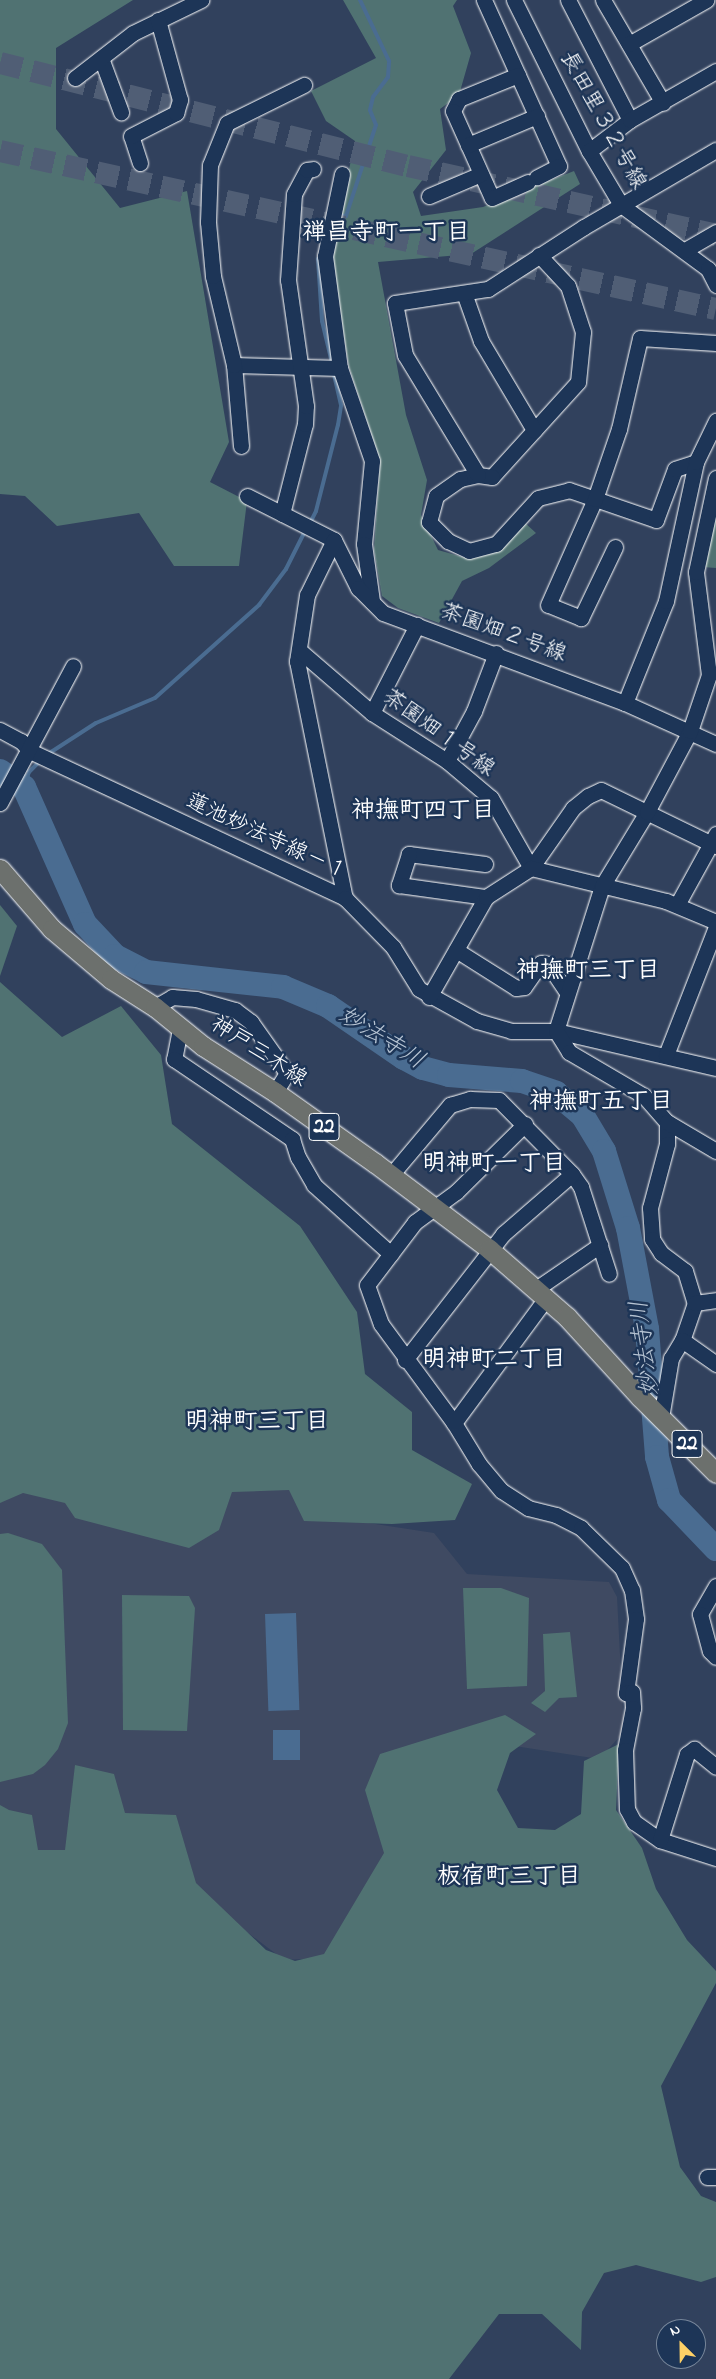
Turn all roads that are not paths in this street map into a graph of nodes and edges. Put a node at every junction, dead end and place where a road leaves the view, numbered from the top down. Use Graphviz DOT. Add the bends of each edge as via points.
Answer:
graph roads {
  1 [pos="201,0"];
  2 [pos="484,0"];
  3 [pos="514,0"];
  4 [pos="568,0"];
  5 [pos="603,0"];
  6 [pos="706,0"];
  7 [pos="158,20"];
  8 [pos="629,44"];
  9 [pos="101,58"];
  10 [pos="716,71"];
  11 [pos="518,75"];
  12 [pos="75,78"];
  13 [pos="304,85"];
  14 [pos="663,103"];
  15 [pos="121,112"];
  16 [pos="537,116"];
  17 [pos="630,120"];
  18 [pos="468,145"];
  19 [pos="716,150"];
  20 [pos="589,152"];
  21 [pos="140,163"];
  22 [pos="313,169"];
  23 [pos="342,174"];
  24 [pos="481,174"];
  25 [pos="429,196"];
  26 [pos="621,205"];
  27 [pos="716,232"];
  28 [pos="685,250"];
  29 [pos="539,255"];
  30 [pos="716,285"];
  31 [pos="464,293"];
  32 [pos="716,343"];
  33 [pos="234,365"];
  34 [pos="301,367"];
  35 [pos="340,368"];
  36 [pos="716,421"];
  37 [pos="534,430"];
  38 [pos="241,446"];
  39 [pos="696,462"];
  40 [pos="478,475"];
  41 [pos="716,478"];
  42 [pos="247,496"];
  43 [pos="595,499"];
  44 [pos="282,514"];
  45 [pos="334,540"];
  46 [pos="615,547"];
  47 [pos="372,601"];
  48 [pos="417,625"];
  49 [pos="300,651"];
  50 [pos="496,653"];
  51 [pos="73,666"];
  52 [pos="625,703"];
  53 [pos="372,713"];
  54 [pos="0,730"];
  55 [pos="690,731"];
  56 [pos="716,744"];
  57 [pos="32,752"];
  58 [pos="447,761"];
  59 [pos="4,797"];
  60 [pos="648,812"];
  61 [pos="714,841"];
  62 [pos="485,864"];
  63 [pos="531,868"];
  64 [pos="0,869"];
  65 [pos="602,886"];
  66 [pos="486,897"];
  67 [pos="345,898"];
  68 [pos="677,905"];
  69 [pos="716,922"];
  70 [pos="716,928"];
  71 [pos="456,950"];
  72 [pos="567,992"];
  73 [pos="429,997"];
  74 [pos="155,1007"];
  75 [pos="180,1029"];
  76 [pos="556,1031"];
  77 [pos="666,1055"];
  78 [pos="716,1068"];
  79 [pos="274,1092"];
  80 [pos="667,1122"];
  81 [pos="525,1124"];
  82 [pos="716,1151"];
  83 [pos="572,1174"];
  84 [pos="391,1175"];
  85 [pos="435,1208"];
  86 [pos="600,1245"];
  87 [pos="489,1249"];
  88 [pos="391,1254"];
  89 [pos="609,1274"];
  90 [pos="541,1293"];
  91 [pos="716,1300"];
  92 [pos="695,1303"];
  93 [pos="682,1340"];
  94 [pos="405,1360"];
  95 [pos="716,1364"];
  96 [pos="660,1417"];
  97 [pos="454,1423"];
  98 [pos="716,1473"];
  99 [pos="716,1586"];
  100 [pos="716,1657"];
  101 [pos="716,1767"];
  102 [pos="660,1840"];
  103 [pos="716,1858"];
  1 -- 7 [label="street"];
  2 -- 11 [label="street"];
  3 -- 20 [label="street, 長田里３２号線"];
  4 -- 17 [label="street"];
  5 -- 8 [label="street"];
  6 -- 8 [label="street"];
  7 -- 9 [label="street" via="133,33"];
  7 -- 21 [label="street" via="180,100 176,113 131,136"];
  8 -- 14 [label="street"];
  9 -- 12 [label="street"];
  9 -- 15 [label="street"];
  10 -- 14 [label="street"];
  11 -- 16 [label="street"];
  11 -- 18 [label="street" via="459,99 453,111"];
  13 -- 33 [label="street" via="227,123 210,165 208,222 213,276"];
  14 -- 17 [label="street"];
  16 -- 18 [label="street"];
  16 -- 24 [label="street" via="559,166 492,198"];
  17 -- 20 [label="street"];
  18 -- 24 [label="street"];
  19 -- 26 [label="street"];
  20 -- 26 [label="street, 長田里３２号線"];
  22 -- 34 [label="street" via="307,170 294,194 288,280"];
  23 -- 35 [label="street" via="326,256"];
  24 -- 25 [label="street"];
  26 -- 28 [label="street, 長田里３２号線"];
  26 -- 29 [label="street"];
  27 -- 28 [label="street"];
  28 -- 30 [label="street, 長田里３２号線" via="708,269"];
  29 -- 31 [label="street" via="488,289"];
  29 -- 37 [label="street" via="568,286 584,332 578,382"];
  31 -- 37 [label="street" via="481,341"];
  31 -- 40 [label="street" via="395,303 395,318 405,355"];
  32 -- 43 [label="street" via="640,338 619,429"];
  33 -- 34 [label="street"];
  33 -- 38 [label="street"];
  34 -- 35 [label="street"];
  34 -- 44 [label="street" via="305,424"];
  35 -- 47 [label="street" via="372,461 364,544"];
  36 -- 39 [label="street"];
  37 -- 40 [label="street" via="492,477"];
  39 -- 43 [label="street" via="675,469 656,520"];
  39 -- 52 [label="street" via="666,601"];
  40 -- 43 [label="street" via="460,479 436,496 429,522 448,542 469,551 496,544 538,498 569,490"];
  41 -- 55 [label="street" via="696,572 710,675"];
  42 -- 44 [label="street"];
  43 -- 46 [label="street" via="548,605 580,618"];
  44 -- 45 [label="street"];
  45 -- 47 [label="street, 茶園畑２号線" via="358,588"];
  45 -- 49 [label="street" via="307,595"];
  47 -- 48 [label="street, 茶園畑２号線" via="384,613"];
  48 -- 50 [label="street, 茶園畑２号線"];
  48 -- 53 [label="street"];
  49 -- 53 [label="street, 茶園畑１号線"];
  49 -- 67 [label="street" via="297,661"];
  50 -- 52 [label="street, 茶園畑２号線"];
  50 -- 58 [label="street" via="474,712"];
  51 -- 57 [label="street"];
  52 -- 55 [label="street, 茶園畑２号線"];
  53 -- 58 [label="street, 茶園畑１号線"];
  54 -- 57 [label="street, 蓮池妙法寺線－１" via="21,741"];
  55 -- 56 [label="street, 茶園畑２号線"];
  55 -- 60 [label="street"];
  57 -- 59 [label="street"];
  57 -- 67 [label="street, 蓮池妙法寺線－１"];
  58 -- 63 [label="street, 茶園畑１号線" via="491,798"];
  60 -- 61 [label="street"];
  60 -- 63 [label="street" via="601,790 588,796 573,808"];
  60 -- 65 [label="street"];
  61 -- 68 [label="street"];
  62 -- 66 [label="street" via="409,854 399,885"];
  63 -- 65 [label="street"];
  63 -- 66 [label="street"];
  64 -- 74 [label="main road, 神戸三木線 / 22" via="24,899 76,951"];
  65 -- 68 [label="street"];
  65 -- 72 [label="street"];
  66 -- 71 [label="street"];
  67 -- 73 [label="street, 蓮池妙法寺線－１" via="393,947 419,989"];
  68 -- 69 [label="street"];
  70 -- 77 [label="street"];
  71 -- 72 [label="street" via="516,988 524,987 541,963 548,964"];
  71 -- 73 [label="street"];
  72 -- 76 [label="street"];
  73 -- 76 [label="street, 蓮池妙法寺線－１" via="477,1021 511,1031"];
  74 -- 75 [label="main road, 神戸三木線 / 22"];
  74 -- 79 [label="street" via="172,997 196,999 235,1010 251,1022 286,1073"];
  75 -- 79 [label="main road, 神戸三木線 / 22"];
  75 -- 88 [label="street" via="174,1060 292,1139 314,1185"];
  76 -- 77 [label="street, 蓮池妙法寺線－１"];
  76 -- 80 [label="street" via="569,1052 644,1096"];
  77 -- 78 [label="street, 蓮池妙法寺線－１"];
  79 -- 84 [label="main road, 神戸三木線 / 22"];
  80 -- 82 [label="street"];
  80 -- 92 [label="street" via="667,1144 650,1208 652,1240 661,1253 685,1271"];
  81 -- 83 [label="street"];
  81 -- 84 [label="street" via="499,1100 470,1099 450,1105"];
  81 -- 85 [label="street"];
  83 -- 86 [label="street" via="581,1187"];
  83 -- 87 [label="street"];
  84 -- 85 [label="main road, 神戸三木線 / 22"];
  85 -- 87 [label="main road, 神戸三木線 / 22"];
  85 -- 88 [label="street" via="415,1222"];
  86 -- 89 [label="street"];
  86 -- 90 [label="street"];
  87 -- 90 [label="main road, 神戸三木線 / 22"];
  87 -- 94 [label="street"];
  88 -- 94 [label="street" via="367,1286 381,1324"];
  90 -- 96 [label="main road, 神戸三木線 / 22"];
  90 -- 97 [label="street"];
  91 -- 92 [label="street"];
  92 -- 93 [label="street"];
  93 -- 95 [label="street"];
  93 -- 96 [label="street" via="671,1358"];
  94 -- 97 [label="street"];
  96 -- 98 [label="main road, 神戸三木線 / 22"];
  97 -- 102 [label="street" via="479,1464 502,1491 528,1508 556,1515 581,1528 622,1568 632,1590 636,1619 626,1693 632,1692 633,1708 625,1750 627,1809 634,1822"];
  99 -- 100 [label="street" via="700,1614 710,1651"];
  101 -- 102 [label="street" via="694,1749 687,1754"];
  102 -- 103 [label="street"];
}
